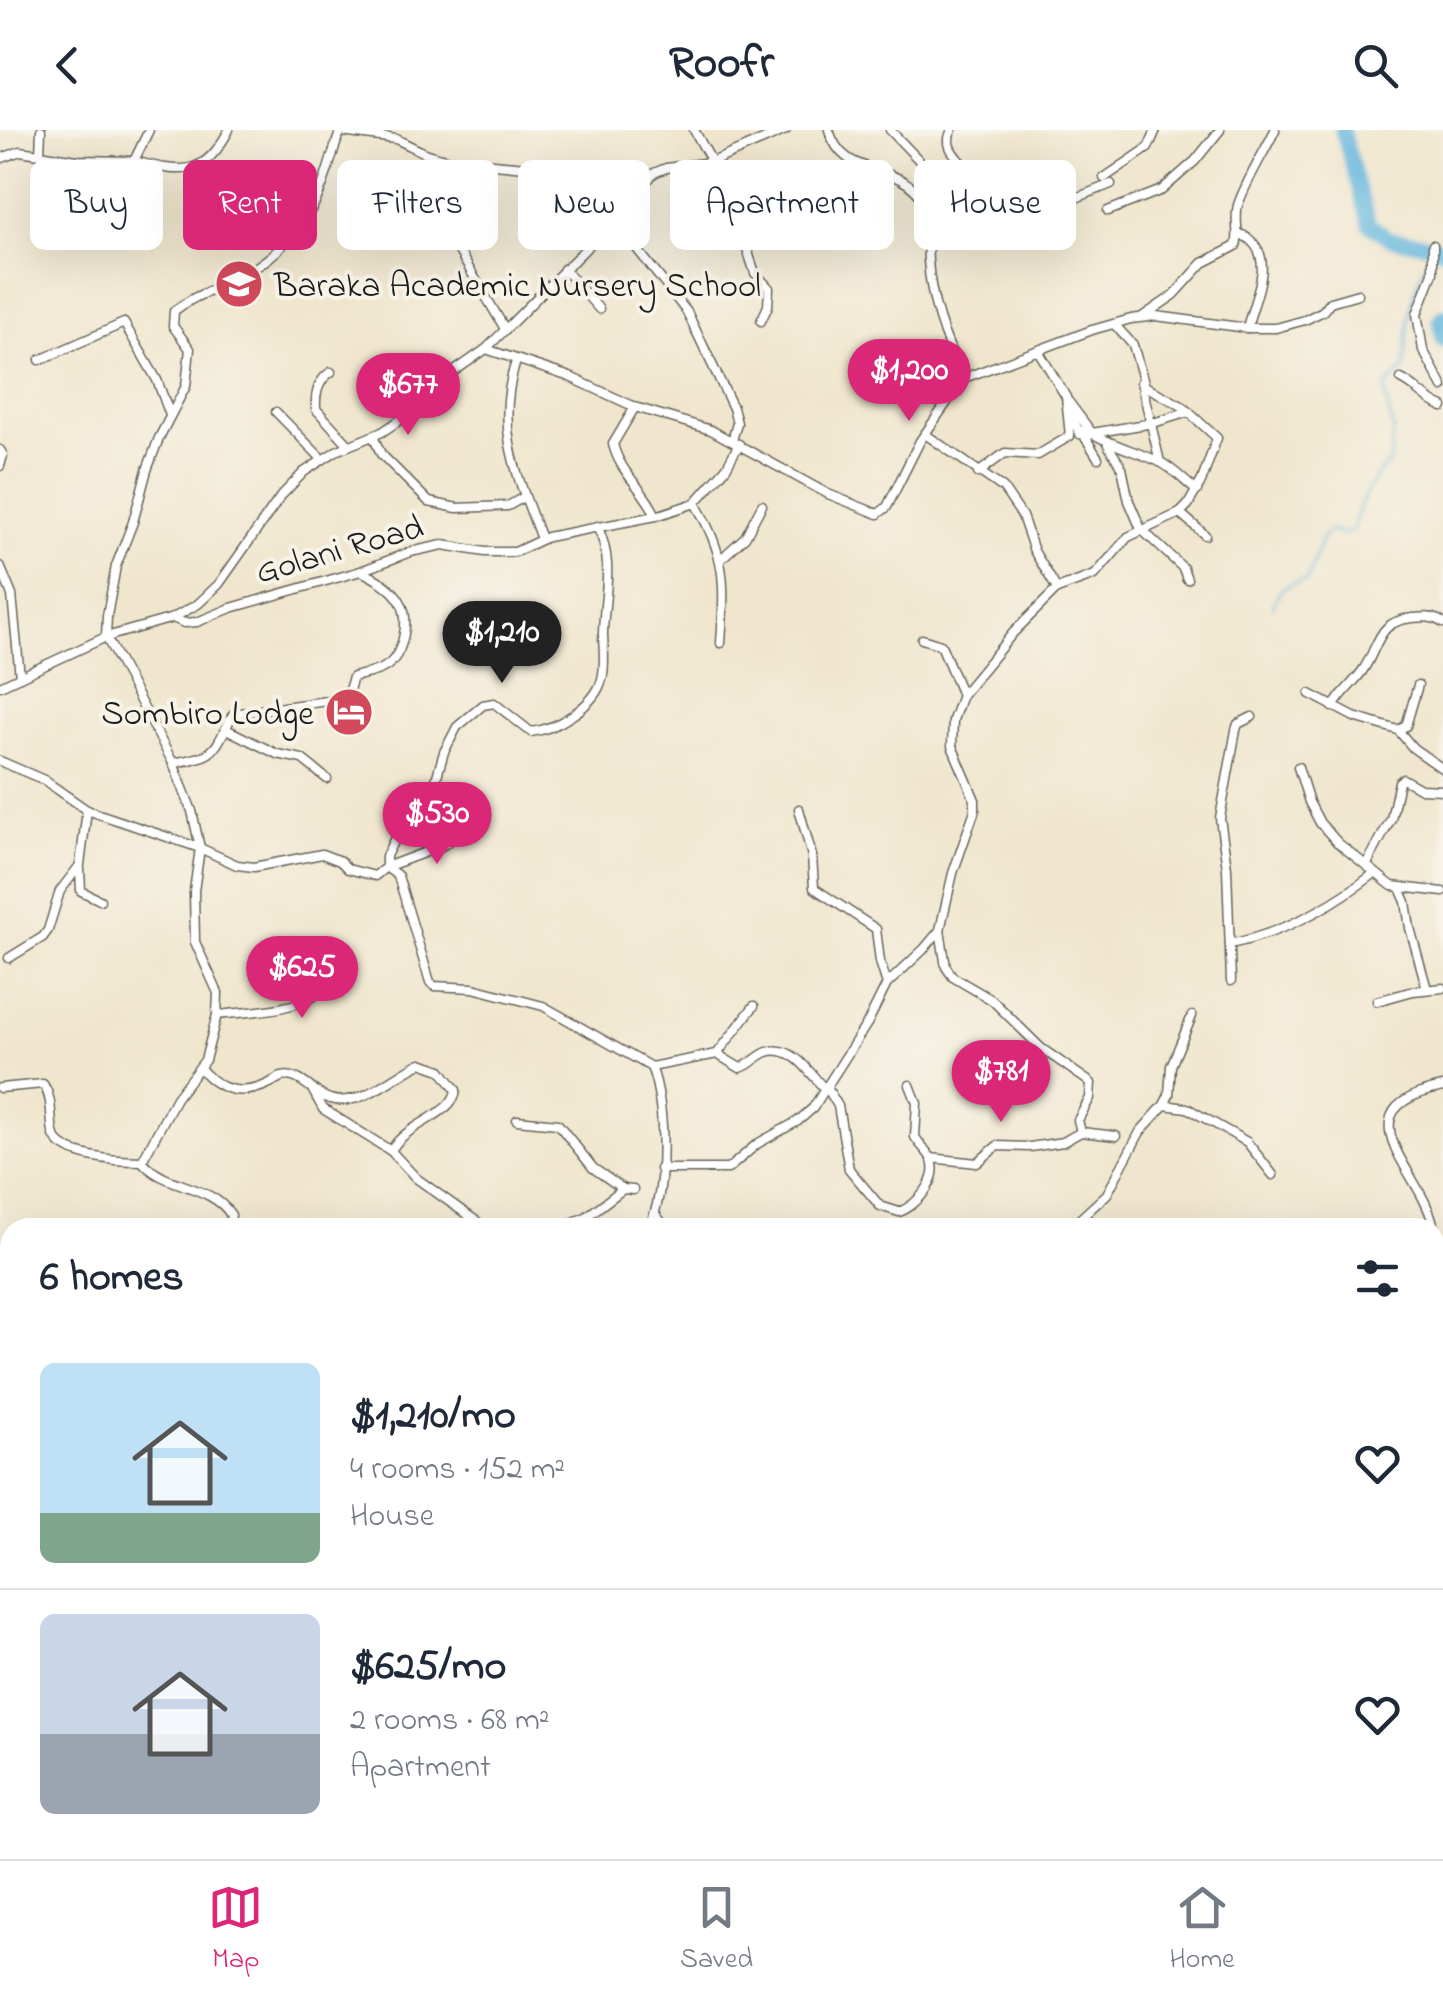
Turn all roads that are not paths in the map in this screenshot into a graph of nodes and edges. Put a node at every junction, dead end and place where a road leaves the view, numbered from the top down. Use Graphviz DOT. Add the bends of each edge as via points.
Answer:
graph roads {
  1 [pos="41,130"];
  2 [pos="150,130"];
  3 [pos="228,130"];
  4 [pos="694,130"];
  5 [pos="786,130"];
  6 [pos="829,130"];
  7 [pos="890,130"];
  8 [pos="952,130"];
  9 [pos="1156,130"];
  10 [pos="1220,130"];
  11 [pos="1274,130"];
  12 [pos="341,131"];
  13 [pos="40,154"];
  14 [pos="0,160"];
  15 [pos="77,160"];
  16 [pos="135,160"];
  17 [pos="711,160"];
  18 [pos="717,160"];
  19 [pos="919,160"];
  20 [pos="959,160"];
  21 [pos="518,166"];
  22 [pos="163,167"];
  23 [pos="1076,197"];
  24 [pos="1108,210"];
  25 [pos="1238,233"];
  26 [pos="1433,245"];
  27 [pos="458,250"];
  28 [pos="583,250"];
  29 [pos="638,250"];
  30 [pos="748,250"];
  31 [pos="564,269"];
  32 [pos="1358,294"];
  33 [pos="600,309"];
  34 [pos="1142,317"];
  35 [pos="761,320"];
  36 [pos="1114,324"];
  37 [pos="1247,328"];
  38 [pos="504,329"];
  39 [pos="486,349"];
  40 [pos="1039,352"];
  41 [pos="40,360"];
  42 [pos="516,361"];
  43 [pos="331,372"];
  44 [pos="964,378"];
  45 [pos="1402,379"];
  46 [pos="1141,382"];
  47 [pos="1443,387"];
  48 [pos="1066,397"];
  49 [pos="1443,407"];
  50 [pos="636,408"];
  51 [pos="1069,410"];
  52 [pos="276,412"];
  53 [pos="1189,412"];
  54 [pos="170,415"];
  55 [pos="1153,423"];
  56 [pos="924,434"];
  57 [pos="1086,434"];
  58 [pos="373,436"];
  59 [pos="1105,442"];
  60 [pos="735,443"];
  61 [pos="350,445"];
  62 [pos="0,450"];
  63 [pos="1098,458"];
  64 [pos="322,459"];
  65 [pos="1160,462"];
  66 [pos="0,466"];
  67 [pos="978,473"];
  68 [pos="1197,491"];
  69 [pos="524,498"];
  70 [pos="695,503"];
  71 [pos="762,505"];
  72 [pos="1180,513"];
  73 [pos="656,516"];
  74 [pos="596,526"];
  75 [pos="1141,530"];
  76 [pos="1205,536"];
  77 [pos="541,539"];
  78 [pos="722,558"];
  79 [pos="0,566"];
  80 [pos="361,571"];
  81 [pos="1187,579"];
  82 [pos="1057,590"];
  83 [pos="1443,609"];
  84 [pos="1434,617"];
  85 [pos="173,618"];
  86 [pos="1443,623"];
  87 [pos="106,637"];
  88 [pos="922,638"];
  89 [pos="722,643"];
  90 [pos="20,678"];
  91 [pos="1418,685"];
  92 [pos="0,686"];
  93 [pos="1310,694"];
  94 [pos="962,696"];
  95 [pos="1333,707"];
  96 [pos="1252,717"];
  97 [pos="226,729"];
  98 [pos="1398,730"];
  99 [pos="0,761"];
  100 [pos="173,763"];
  101 [pos="1298,768"];
  102 [pos="1443,769"];
  103 [pos="327,778"];
  104 [pos="1443,790"];
  105 [pos="799,808"];
  106 [pos="87,810"];
  107 [pos="471,826"];
  108 [pos="200,848"];
  109 [pos="80,864"];
  110 [pos="1367,864"];
  111 [pos="386,867"];
  112 [pos="1375,873"];
  113 [pos="1400,888"];
  114 [pos="1443,892"];
  115 [pos="100,900"];
  116 [pos="940,930"];
  117 [pos="1230,944"];
  118 [pos="9,958"];
  119 [pos="320,959"];
  120 [pos="1231,981"];
  121 [pos="887,984"];
  122 [pos="1443,988"];
  123 [pos="1427,989"];
  124 [pos="1377,1001"];
  125 [pos="754,1006"];
  126 [pos="218,1015"];
  127 [pos="1192,1016"];
  128 [pos="717,1054"];
  129 [pos="200,1068"];
  130 [pos="651,1068"];
  131 [pos="910,1085"];
  132 [pos="0,1088"];
  133 [pos="825,1088"];
  134 [pos="1443,1088"];
  135 [pos="312,1089"];
  136 [pos="1164,1105"];
  137 [pos="516,1120"];
  138 [pos="1081,1132"];
  139 [pos="1116,1136"];
  140 [pos="392,1152"];
  141 [pos="931,1158"];
  142 [pos="142,1160"];
  143 [pos="660,1169"];
  144 [pos="1273,1174"];
  145 [pos="656,1216"];
  146 [pos="230,1218"];
  147 [pos="472,1218"];
  148 [pos="581,1218"];
  149 [pos="1081,1218"];
  150 [pos="1431,1218"];
  1 -- 13 [label="street"];
  2 -- 16 [label="street"];
  3 -- 22 [label="street" via="202,164 188,171"];
  4 -- 17 [label="street"];
  5 -- 18 [label="street, Golani Road"];
  6 -- 44 [label="street" via="858,166 904,178 926,204 939,320"];
  7 -- 19 [label="street"];
  8 -- 20 [label="street" via="948,144"];
  9 -- 23 [label="street" via="1148,148"];
  10 -- 24 [label="street" via="1162,190"];
  11 -- 25 [label="street" via="1239,202"];
  12 -- 21 [label="street" via="387,136 449,160"];
  12 -- 54 [label="street" via="321,191 296,229 255,268 174,311 173,326 190,356 186,386"];
  13 -- 14 [label="street"];
  13 -- 15 [label="street"];
  25 -- 34 [label="street" via="1232,250 1203,263"];
  25 -- 37 [label="street" via="1252,241 1263,266"];
  26 -- 47 [label="street" via="1433,273 1418,314 1423,350"];
  27 -- 38 [label="street"];
  28 -- 31 [label="street, Golani Road"];
  29 -- 60 [label="street" via="687,312 733,408"];
  30 -- 35 [label="street" via="769,288"];
  31 -- 33 [label="street"];
  31 -- 38 [label="street, Golani Road"];
  32 -- 37 [label="street" via="1298,323"];
  34 -- 36 [label="street"];
  34 -- 37 [label="street"];
  36 -- 40 [label="street"];
  36 -- 46 [label="street" via="1134,345"];
  38 -- 39 [label="street, Golani Road"];
  39 -- 42 [label="street"];
  39 -- 58 [label="street, Golani Road"];
  40 -- 44 [label="street"];
  40 -- 48 [label="street"];
  41 -- 54 [label="street" via="124,324"];
  42 -- 50 [label="street"];
  42 -- 69 [label="street" via="508,443"];
  43 -- 61 [label="street" via="316,391 316,409"];
  44 -- 56 [label="street"];
  45 -- 49 [label="street"];
  46 -- 53 [label="street"];
  46 -- 55 [label="street"];
  48 -- 51 [label="street"];
  48 -- 57 [label="street"];
  50 -- 60 [label="street"];
  50 -- 73 [label="street" via="613,444"];
  51 -- 57 [label="street"];
  51 -- 67 [label="street" via="1065,441 1038,455 1005,453"];
  52 -- 64 [label="street"];
  53 -- 55 [label="street"];
  53 -- 68 [label="street" via="1216,438"];
  54 -- 87 [label="street" via="116,566"];
  55 -- 57 [label="street"];
  55 -- 65 [label="street"];
  56 -- 60 [label="street" via="878,514"];
  56 -- 67 [label="street"];
  57 -- 59 [label="street"];
  57 -- 63 [label="street"];
  58 -- 61 [label="street, Golani Road"];
  58 -- 69 [label="street" via="381,454 429,502 508,506"];
  59 -- 65 [label="street"];
  59 -- 75 [label="street" via="1127,480"];
  60 -- 70 [label="street" via="726,468"];
  61 -- 64 [label="street, Golani Road"];
  62 -- 66 [label="street"];
  64 -- 85 [label="street, Golani Road" via="282,496 218,584"];
  65 -- 68 [label="street"];
  67 -- 82 [label="street" via="1014,504"];
  68 -- 72 [label="street"];
  69 -- 77 [label="street"];
  70 -- 73 [label="street, Golani Road"];
  70 -- 78 [label="street"];
  71 -- 78 [label="street" via="745,537"];
  72 -- 75 [label="street"];
  72 -- 76 [label="street"];
  73 -- 74 [label="street, Golani Road"];
  74 -- 77 [label="street, Golani Road"];
  74 -- 111 [label="street" via="608,571 602,680 586,702 548,730 531,732 494,702 472,712 444,752 433,790 402,824"];
  75 -- 81 [label="street"];
  75 -- 82 [label="street" via="1095,575"];
  77 -- 80 [label="street, Golani Road" via="507,553 441,546"];
  78 -- 89 [label="street"];
  79 -- 90 [label="street" via="12,595"];
  80 -- 85 [label="street, Golani Road" via="197,622"];
  80 -- 97 [label="street" via="401,602 396,658 353,677 341,700 239,712"];
  82 -- 94 [label="street"];
  83 -- 84 [label="street"];
  84 -- 86 [label="street"];
  84 -- 95 [label="street" via="1384,628 1371,658"];
  85 -- 87 [label="street, Golani Road"];
  87 -- 90 [label="street, Golani Road"];
  87 -- 100 [label="street"];
  88 -- 94 [label="street" via="940,645"];
  90 -- 92 [label="street, Golani Road"];
  91 -- 98 [label="street" via="1406,726"];
  93 -- 95 [label="street"];
  94 -- 116 [label="street" via="952,746 976,800"];
  95 -- 98 [label="street"];
  96 -- 117 [label="street" via="1238,724 1220,812"];
  97 -- 100 [label="street" via="207,757"];
  97 -- 103 [label="street" via="302,759"];
  98 -- 102 [label="street"];
  99 -- 106 [label="street" via="44,780"];
  100 -- 108 [label="street"];
  101 -- 110 [label="street" via="1320,823"];
  104 -- 110 [label="street" via="1399,782 1391,818"];
  105 -- 121 [label="street" via="814,888 876,930"];
  106 -- 108 [label="street"];
  106 -- 109 [label="street"];
  107 -- 111 [label="street" via="442,846"];
  108 -- 111 [label="street" via="254,867 322,854 363,875"];
  108 -- 126 [label="street" via="193,925 218,993"];
  109 -- 115 [label="street" via="81,891"];
  109 -- 118 [label="street" via="60,891 43,937"];
  110 -- 112 [label="street"];
  111 -- 130 [label="street" via="398,876 434,986 473,988 543,1006"];
  112 -- 113 [label="street"];
  112 -- 117 [label="street" via="1299,922"];
  113 -- 114 [label="street"];
  113 -- 123 [label="street"];
  116 -- 121 [label="street"];
  116 -- 138 [label="street" via="953,977 992,1000 1041,1048 1091,1083 1078,1120"];
  117 -- 120 [label="street"];
  119 -- 126 [label="street" via="321,986 310,999"];
  121 -- 133 [label="street"];
  122 -- 123 [label="street"];
  123 -- 124 [label="street"];
  125 -- 128 [label="street"];
  126 -- 129 [label="street"];
  127 -- 136 [label="street" via="1170,1066"];
  128 -- 130 [label="street"];
  128 -- 133 [label="street" via="740,1068 766,1053 792,1055"];
  129 -- 135 [label="street" via="226,1090 254,1089 286,1076"];
  129 -- 142 [label="street"];
  130 -- 143 [label="street" via="659,1085"];
  131 -- 141 [label="street" via="917,1103 915,1137"];
  132 -- 142 [label="street" via="43,1084 54,1138 62,1147"];
  133 -- 141 [label="street" via="838,1106 849,1169 885,1210 899,1212 920,1198 931,1181"];
  133 -- 143 [label="street" via="798,1121 728,1169"];
  134 -- 150 [label="street" via="1408,1100 1388,1126"];
  135 -- 140 [label="street" via="323,1109"];
  135 -- 140 [label="street" via="342,1100 362,1097 421,1063 440,1070 456,1097 403,1134"];
  136 -- 144 [label="street" via="1186,1108 1247,1142"];
  136 -- 149 [label="street" via="1140,1132 1107,1194"];
  137 -- 148 [label="street" via="558,1124 593,1168 628,1190"];
  138 -- 139 [label="street"];
  138 -- 141 [label="street" via="1030,1148 997,1146 977,1163"];
  140 -- 147 [label="street"];
  142 -- 146 [label="street" via="219,1201"];
  143 -- 145 [label="street"];
}
